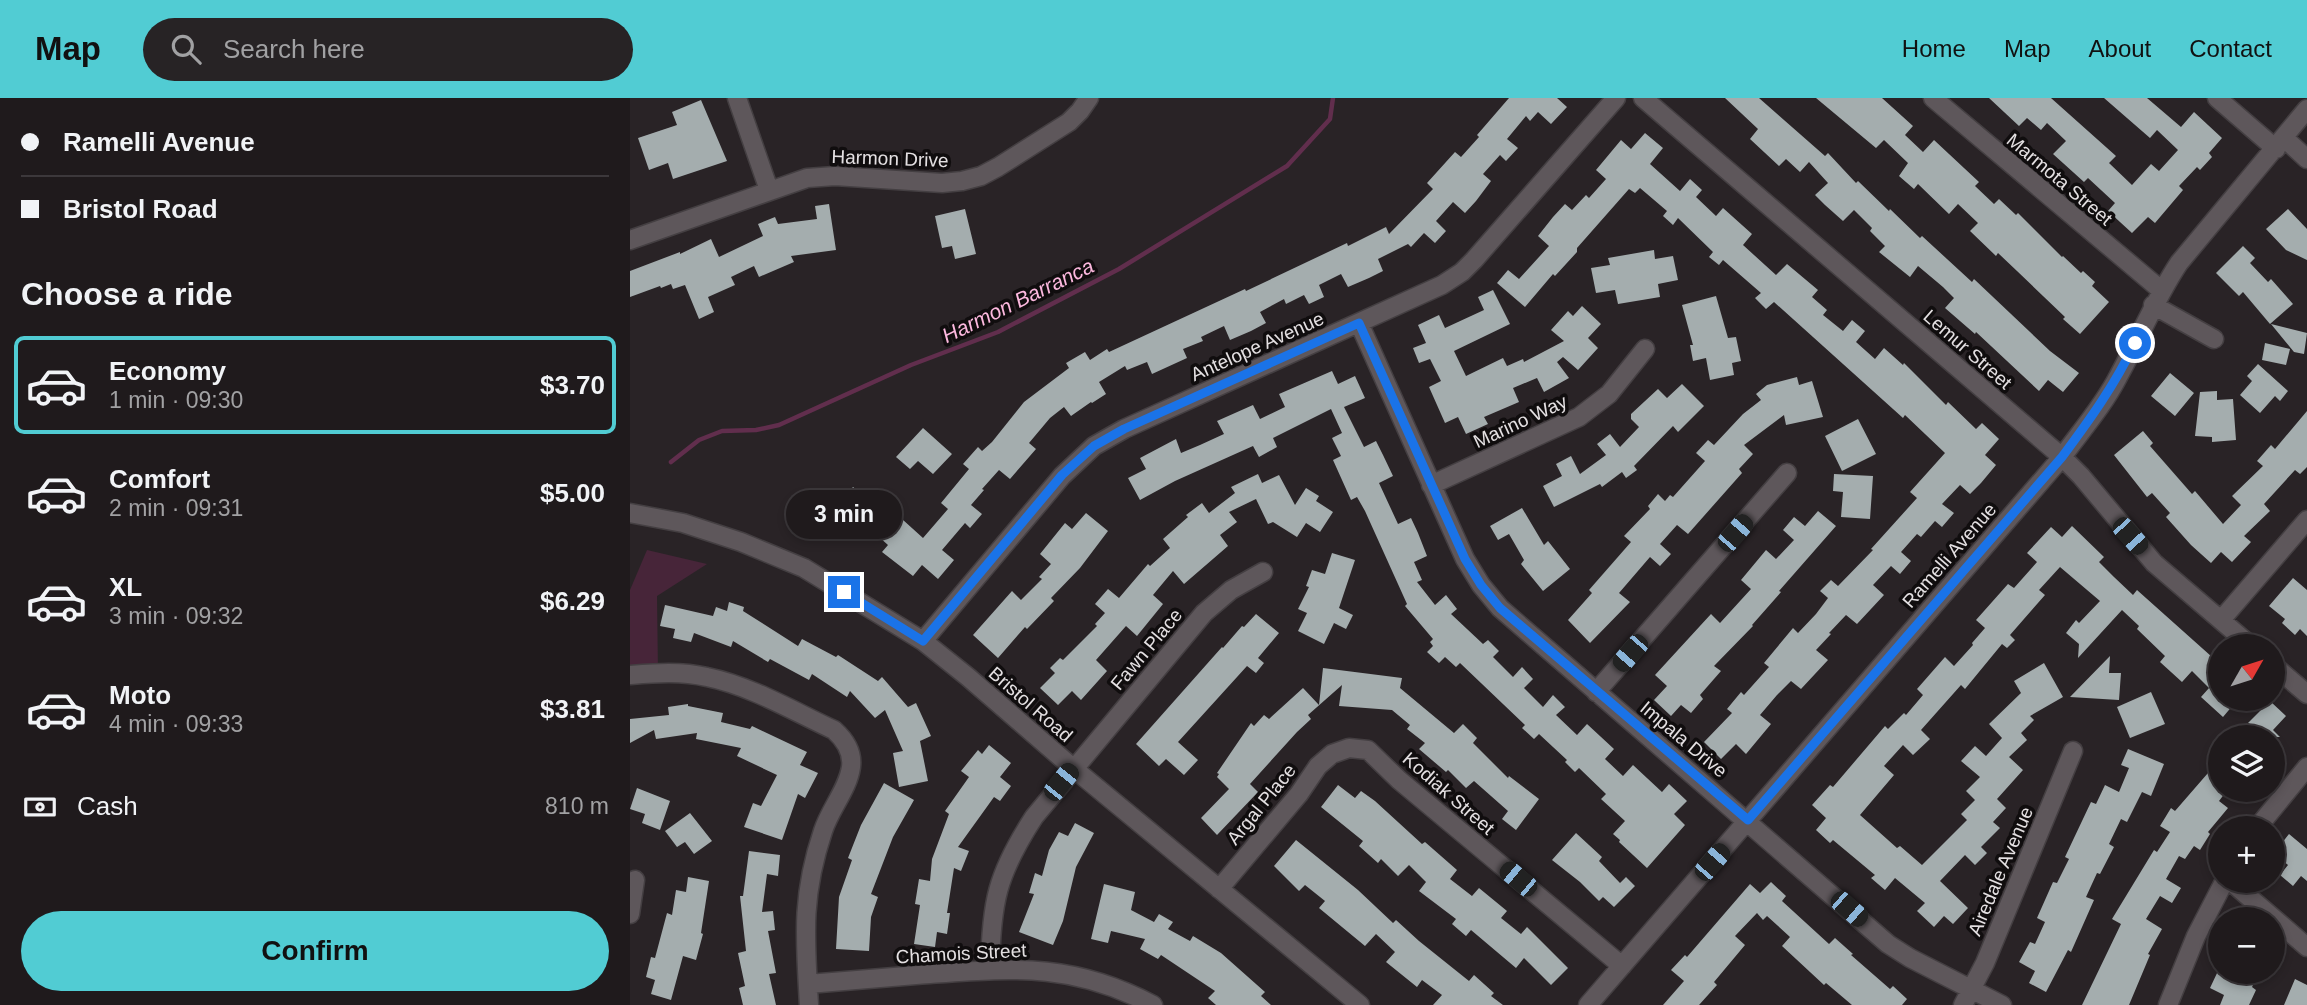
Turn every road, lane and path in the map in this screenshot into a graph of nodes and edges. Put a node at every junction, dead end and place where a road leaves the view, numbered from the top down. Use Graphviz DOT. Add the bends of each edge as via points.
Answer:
graph roads {
  1 [pos="737,98"];
  2 [pos="1088,98"];
  3 [pos="1616,98"];
  4 [pos="1643,98"];
  5 [pos="1933,98"];
  6 [pos="2217,98"];
  7 [pos="2307,109"];
  8 [pos="2280,143"];
  9 [pos="2307,159"];
  10 [pos="769,190"];
  11 [pos="630,240"];
  12 [pos="2157,297"];
  13 [pos="1359,323"];
  14 [pos="2214,339"];
  15 [pos="1645,349"];
  16 [pos="2062,457"];
  17 [pos="1787,473"];
  18 [pos="1432,485"];
  19 [pos="630,513"];
  20 [pos="2307,520"];
  21 [pos="1263,572"];
  22 [pos="2221,620"];
  23 [pos="2237,634"];
  24 [pos="923,641"];
  25 [pos="630,675"];
  26 [pos="2286,676"];
  27 [pos="1596,692"];
  28 [pos="2307,694"];
  29 [pos="1340,750"];
  30 [pos="2073,751"];
  31 [pos="2307,767"];
  32 [pos="1073,768"];
  33 [pos="2268,816"];
  34 [pos="1748,820"];
  35 [pos="635,880"];
  36 [pos="1219,889"];
  37 [pos="2220,893"];
  38 [pos="2243,893"];
  39 [pos="630,914"];
  40 [pos="2307,947"];
  41 [pos="1622,966"];
  42 [pos="990,970"];
  43 [pos="808,984"];
  44 [pos="1967,997"];
  45 [pos="809,1005"];
  46 [pos="1153,1005"];
  47 [pos="1360,1005"];
  48 [pos="1587,1005"];
  49 [pos="2002,1005"];
  50 [pos="2168,1005"];
  1 -- 10 [label="street"];
  2 -- 10 [label="street, Harmon Drive" via="1069,122 981,176 942,183 821,176"];
  3 -- 13 [label="street, Antelope Avenue" via="1462,272"];
  4 -- 16 [label="street, Lemur Street"];
  5 -- 12 [label="street, Marmota Street"];
  6 -- 8 [label="street"];
  7 -- 8 [label="street, Ramelli Avenue"];
  8 -- 9 [label="street"];
  8 -- 12 [label="street, Ramelli Avenue" via="2196,241"];
  10 -- 11 [label="street, Harmon Drive"];
  12 -- 14 [label="street, Marmota Street"];
  12 -- 16 [label="street, Ramelli Avenue" via="2118,379"];
  13 -- 18 [label="street, Impala Drive"];
  13 -- 24 [label="street, Antelope Avenue" via="1094,446 1062,475"];
  15 -- 18 [label="street, Marino Way" via="1609,394 1579,417"];
  16 -- 22 [label="street, Lemur Street" via="2154,563"];
  16 -- 34 [label="street, Ramelli Avenue"];
  17 -- 27 [label="street"];
  18 -- 27 [label="street, Impala Drive" via="1481,585 1500,608"];
  19 -- 24 [label="street, Bristol Road" via="683,523 804,568"];
  20 -- 22 [label="street"];
  21 -- 32 [label="street, Fawn Place" via="1204,613"];
  22 -- 23 [label="street, Lemur Street"];
  24 -- 32 [label="street, Bristol Road"];
  25 -- 43 [label="street" via="682,673 736,685 834,730 845,743 851,758 848,777 824,827 809,876 804,927"];
  26 -- 28 [label="street"];
  27 -- 34 [label="street, Impala Drive"];
  29 -- 36 [label="street, Argal Place" via="1318,766"];
  29 -- 41 [label="street, Kodiak Street" via="1368,750 1375,755"];
  30 -- 44 [label="street, Airedale Avenue"];
  31 -- 33 [label="street"];
  32 -- 36 [label="street, Bristol Road"];
  32 -- 42 [label="street, Fawn Place" via="1034,817 1006,863 992,914"];
  34 -- 41 [label="street, Ramelli Avenue"];
  34 -- 44 [label="street, Impala Drive" via="1888,944"];
  35 -- 39 [label="street"];
  36 -- 47 [label="street, Bristol Road"];
  37 -- 50 [label="street" via="2196,936"];
  38 -- 40 [label="street"];
  41 -- 48 [label="street, Ramelli Avenue"];
  42 -- 43 [label="street, Chamois Street"];
  42 -- 46 [label="street, Chamois Street" via="1067,974 1110,985"];
  43 -- 45 [label="street"];
  44 -- 49 [label="street, Impala Drive"];
}
